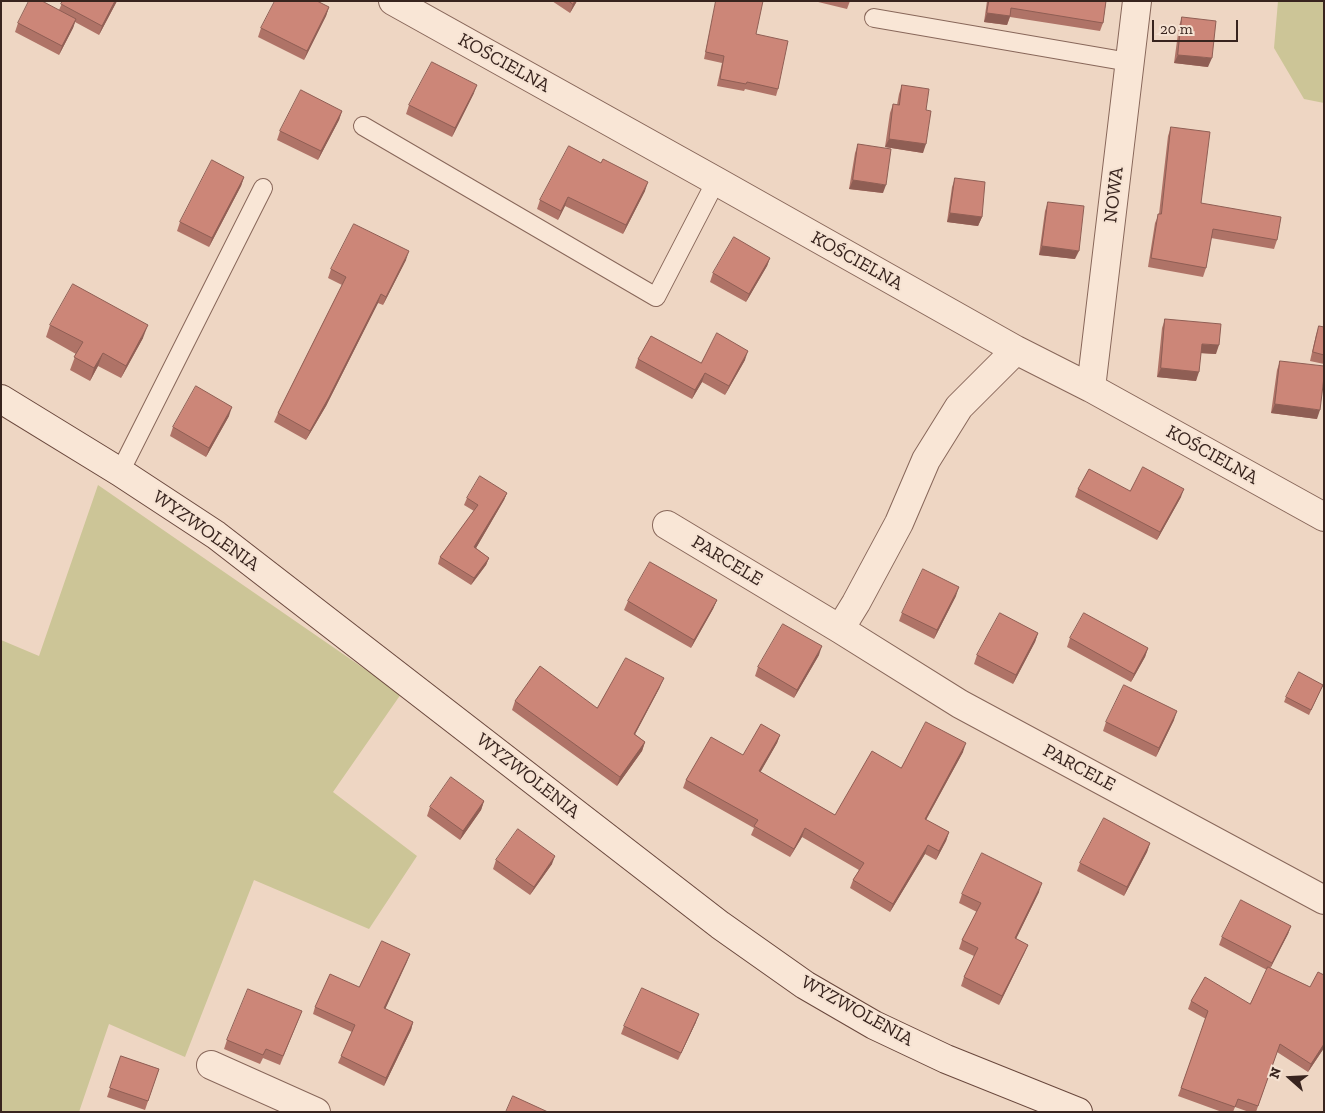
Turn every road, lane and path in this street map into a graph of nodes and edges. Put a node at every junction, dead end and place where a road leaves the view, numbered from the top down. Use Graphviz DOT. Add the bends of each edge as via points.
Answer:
graph roads {
  1 [pos="393,1"];
  2 [pos="1137,1"];
  3 [pos="874,18"];
  4 [pos="1129,62"];
  5 [pos="363,126"];
  6 [pos="716,181"];
  7 [pos="264,188"];
  8 [pos="1016,350"];
  9 [pos="1091,388"];
  10 [pos="1,398"];
  11 [pos="120,472"];
  12 [pos="1324,517"];
  13 [pos="667,525"];
  14 [pos="840,629"];
  15 [pos="1324,900"];
  16 [pos="212,1065"];
  17 [pos="316,1112"];
  18 [pos="1078,1112"];
  1 -- 6 [label="street, KOŚCIELNA"];
  2 -- 4 [label="street, NOWA"];
  3 -- 4 [label="lane"];
  4 -- 9 [label="street, NOWA"];
  5 -- 6 [label="lane" via="656,297"];
  6 -- 8 [label="street, KOŚCIELNA"];
  7 -- 11 [label="lane"];
  8 -- 9 [label="street, KOŚCIELNA"];
  8 -- 14 [label="street" via="959,407 926,460 899,523"];
  9 -- 12 [label="street, KOŚCIELNA"];
  10 -- 11 [label="street, WYZWOLENIA"];
  11 -- 18 [label="street, WYZWOLENIA" via="216,535 720,925 806,985 874,1025 937,1055"];
  13 -- 14 [label="street, PARCELE"];
  14 -- 15 [label="street, PARCELE" via="960,704"];
  16 -- 17 [label="street"];
}
